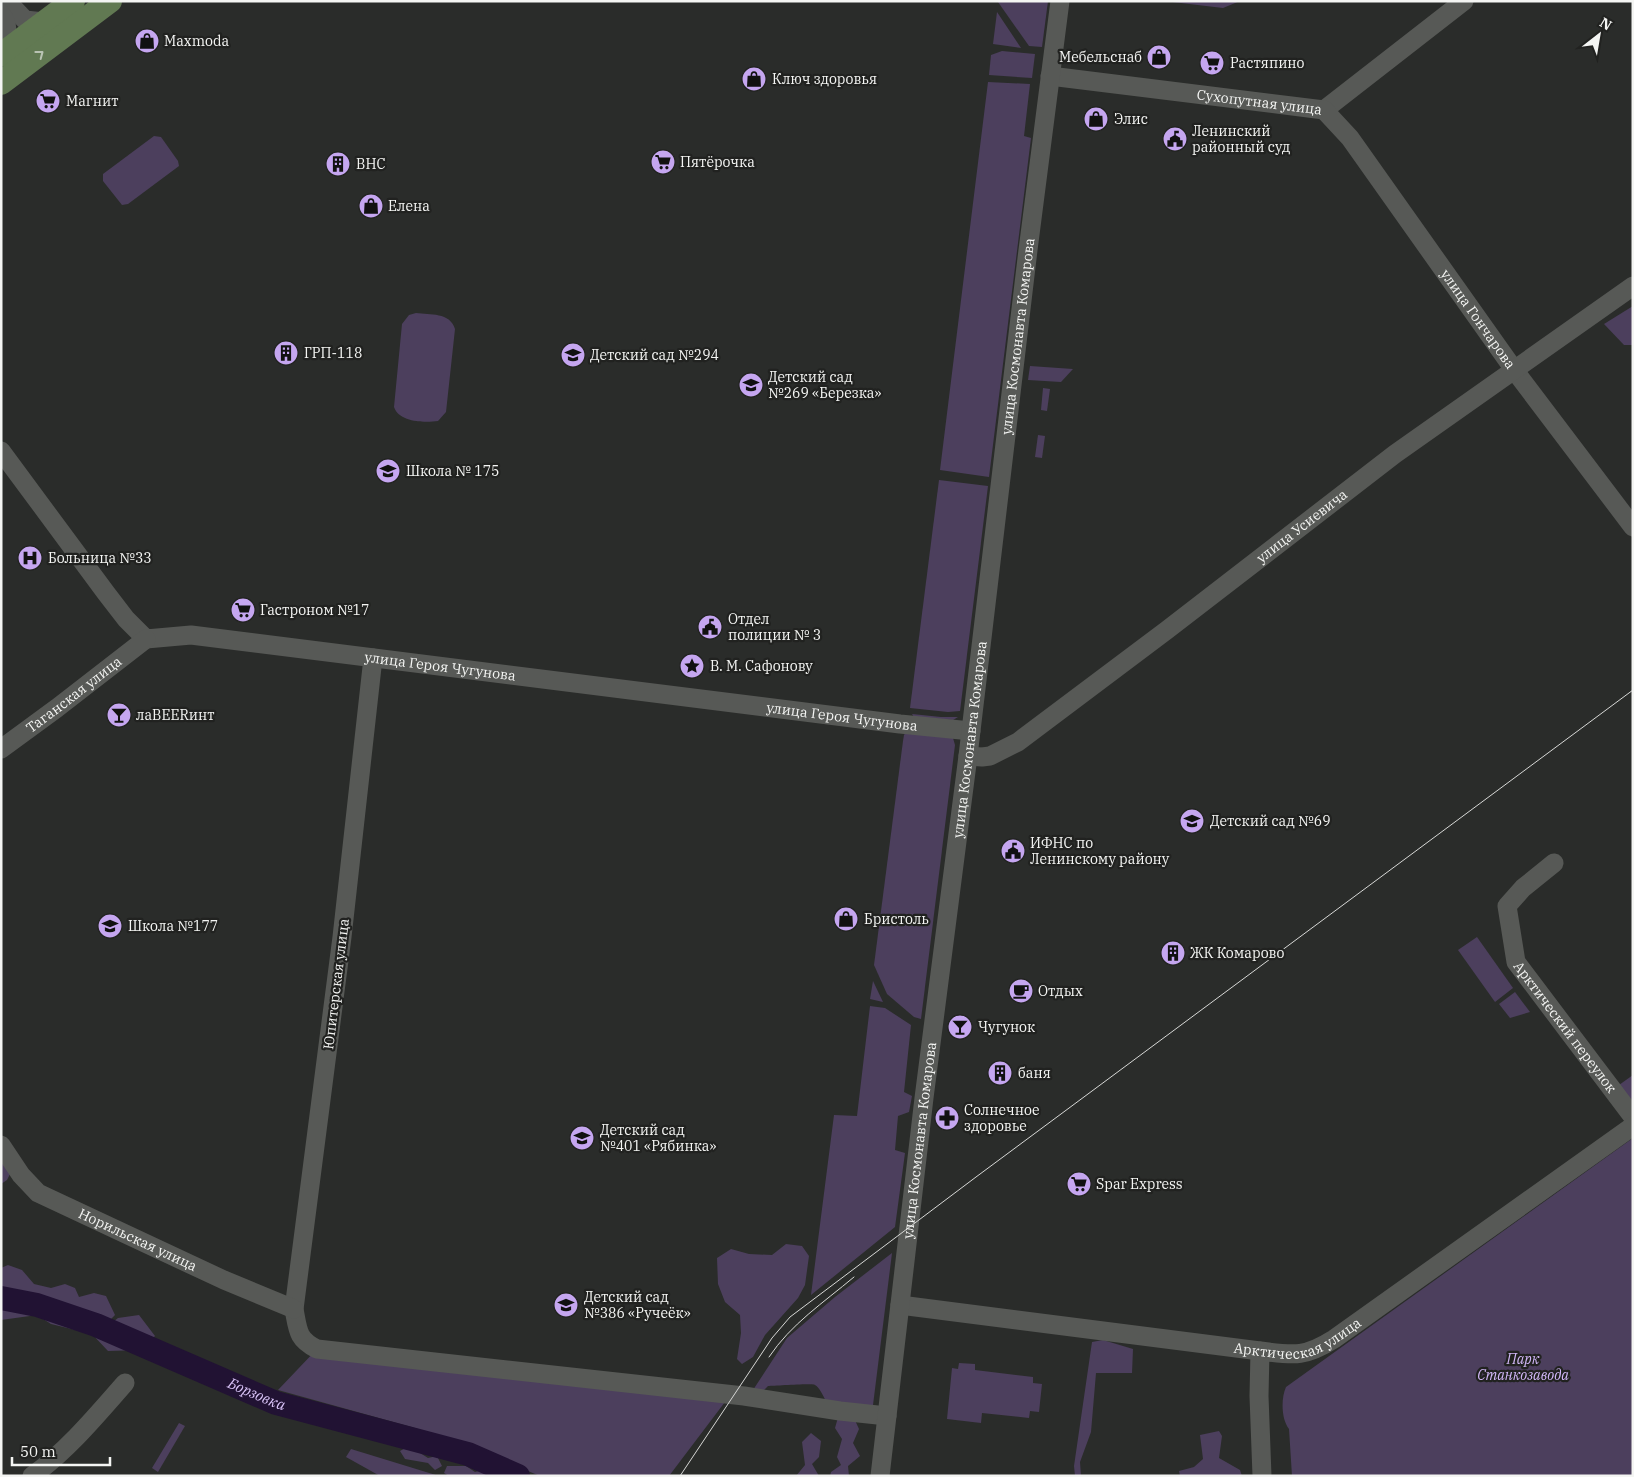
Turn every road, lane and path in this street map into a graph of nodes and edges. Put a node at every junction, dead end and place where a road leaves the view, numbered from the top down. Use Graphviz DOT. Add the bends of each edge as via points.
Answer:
graph roads {
  1 [pos="7,1"];
  2 [pos="73,1"];
  3 [pos="110,1"];
  4 [pos="1060,1"];
  5 [pos="1464,1"];
  6 [pos="1,14"];
  7 [pos="44,22"];
  8 [pos="1,53"];
  9 [pos="1050,76"];
  10 [pos="1,83"];
  11 [pos="1324,110"];
  12 [pos="1633,286"];
  13 [pos="1515,371"];
  14 [pos="1,450"];
  15 [pos="1633,527"];
  16 [pos="146,639"];
  17 [pos="373,658"];
  18 [pos="971,731"];
  19 [pos="1,749"];
  20 [pos="968,756"];
  21 [pos="1554,863"];
  22 [pos="1633,1116"];
  23 [pos="1633,1126"];
  24 [pos="1,1146"];
  25 [pos="900,1305"];
  26 [pos="294,1310"];
  27 [pos="1260,1351"];
  28 [pos="125,1383"];
  29 [pos="887,1416"];
  30 [pos="32,1476"];
  31 [pos="880,1476"];
  32 [pos="1262,1476"];
  1 -- 7 [label="street" via="25,20"];
  2 -- 7 [label="main road"];
  10 -- 3 [label="main road, one-way"];
  4 -- 9 [label="street, улица Космонавта Комарова"];
  5 -- 11 [label="street, Сухопутная улица"];
  6 -- 8 [label="street" via="8,32"];
  7 -- 8 [label="main road"];
  9 -- 11 [label="street, Сухопутная улица"];
  9 -- 18 [label="street, улица Космонавта Комарова"];
  11 -- 13 [label="street, улица Гончарова" via="1350,138"];
  12 -- 13 [label="street, улица Усиевича"];
  13 -- 15 [label="street, улица Гончарова"];
  13 -- 20 [label="street, улица Усиевича" via="1395,454 1018,742 990,756"];
  14 -- 16 [label="street" via="126,619"];
  16 -- 17 [label="street, улица Героя Чугунова" via="191,635"];
  16 -- 19 [label="street, Таганская улица"];
  17 -- 18 [label="street, улица Героя Чугунова"];
  17 -- 26 [label="street, Юпитерская улица" via="342,937"];
  18 -- 20 [label="street, улица Космонавта Комарова"];
  20 -- 25 [label="street, улица Космонавта Комарова"];
  21 -- 22 [label="street, Арктический переулок" via="1507,906 1516,962"];
  23 -- 27 [label="street, Арктическая улица" via="1320,1348 1295,1355"];
  24 -- 26 [label="street, Норильская улица" via="38,1193"];
  25 -- 27 [label="street, Арктическая улица"];
  25 -- 29 [label="street, улица Космонавта Комарова"];
  26 -- 29 [label="street" via="298,1332 306,1343 317,1349 744,1396"];
  27 -- 32 [label="street"];
  28 -- 30 [label="street" via="50,1463"];
  29 -- 31 [label="street, улица Космонавта Комарова"];
}
